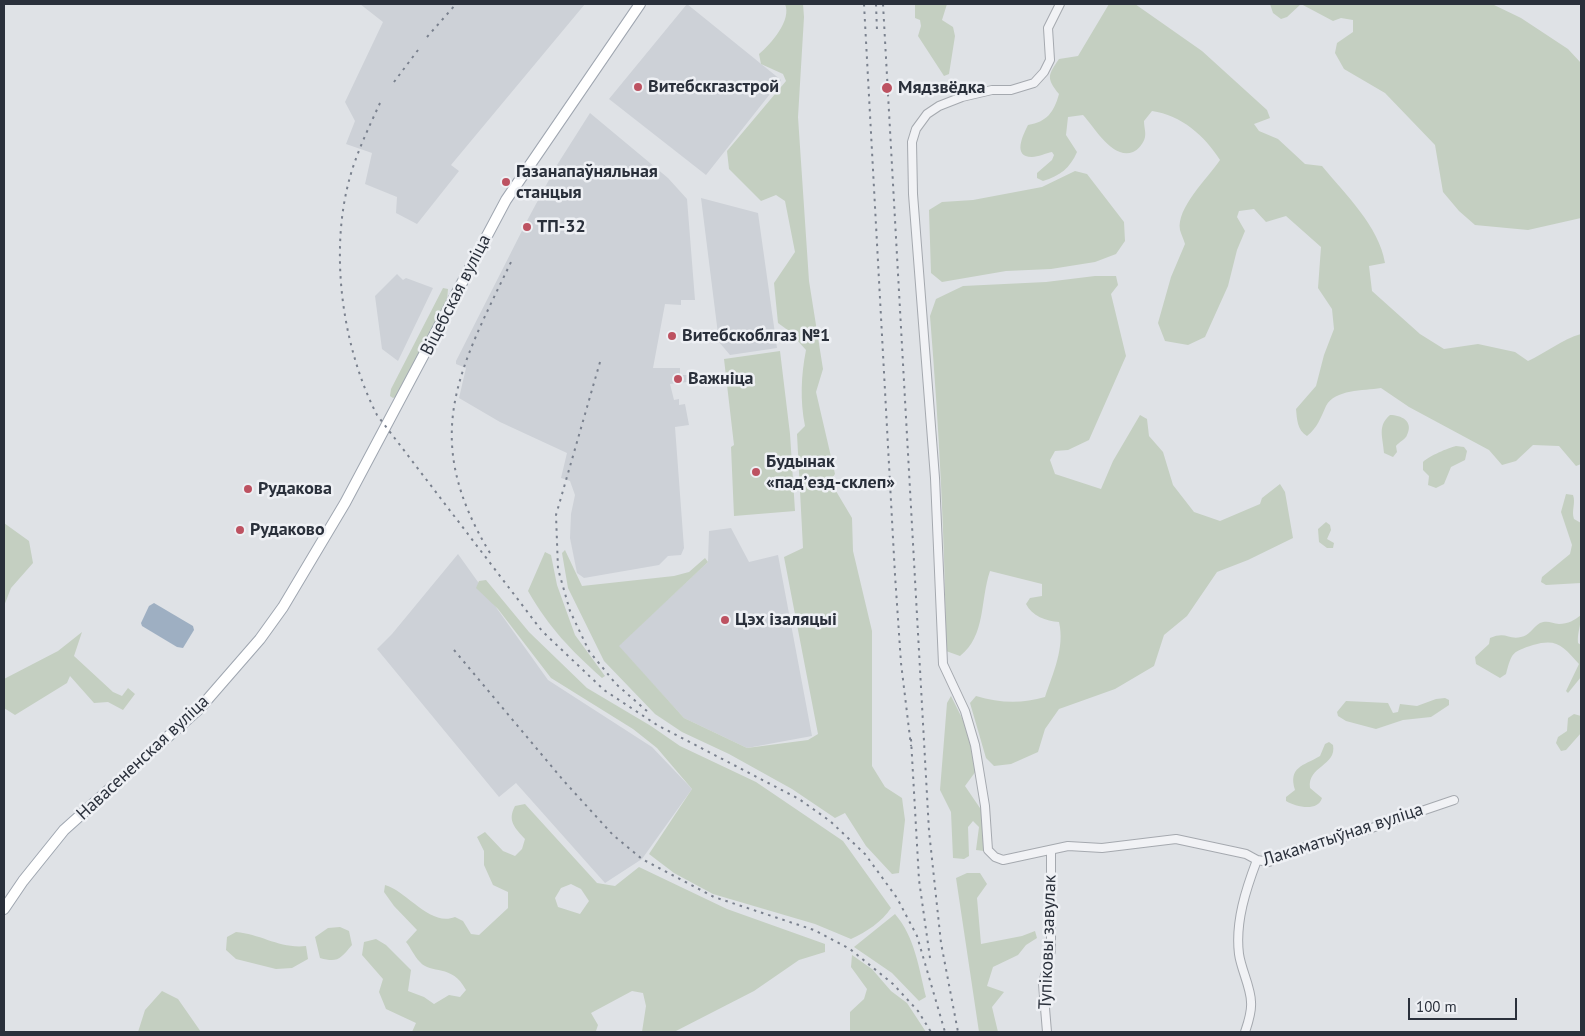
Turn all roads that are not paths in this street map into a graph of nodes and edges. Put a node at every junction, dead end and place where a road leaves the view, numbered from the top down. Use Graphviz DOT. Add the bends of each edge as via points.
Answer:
graph roads {
  1 [pos="640,4"];
  2 [pos="1060,4"];
  3 [pos="283,607"];
  4 [pos="1454,800"];
  5 [pos="1051,851"];
  6 [pos="1257,860"];
  7 [pos="4,909"];
  8 [pos="1047,1032"];
  9 [pos="1246,1032"];
  1 -- 3 [label="main road, Віцебская вуліца" via="502,208 345,503"];
  2 -- 5 [label="street" via="1048,28 1050,60 1034,82 1011,90 992,90 962,97 939,106 927,114 916,128 912,142 935,478 943,664 965,711 975,745 988,850 995,858 1003,860"];
  3 -- 7 [label="main road, Навасененская вуліца" via="260,639 200,708 64,830"];
  4 -- 6 [label="street, Лакаматыўная вуліца" via="1351,835 1294,850 1269,862"];
  5 -- 6 [label="street" via="1068,846 1102,848 1176,839 1246,854"];
  5 -- 8 [label="street, Тупіковы завулак" via="1051,950 1043,984"];
  6 -- 9 [label="street, Лакаматыўная вуліца" via="1246,887 1240,919 1239,951 1252,1001"];
}
